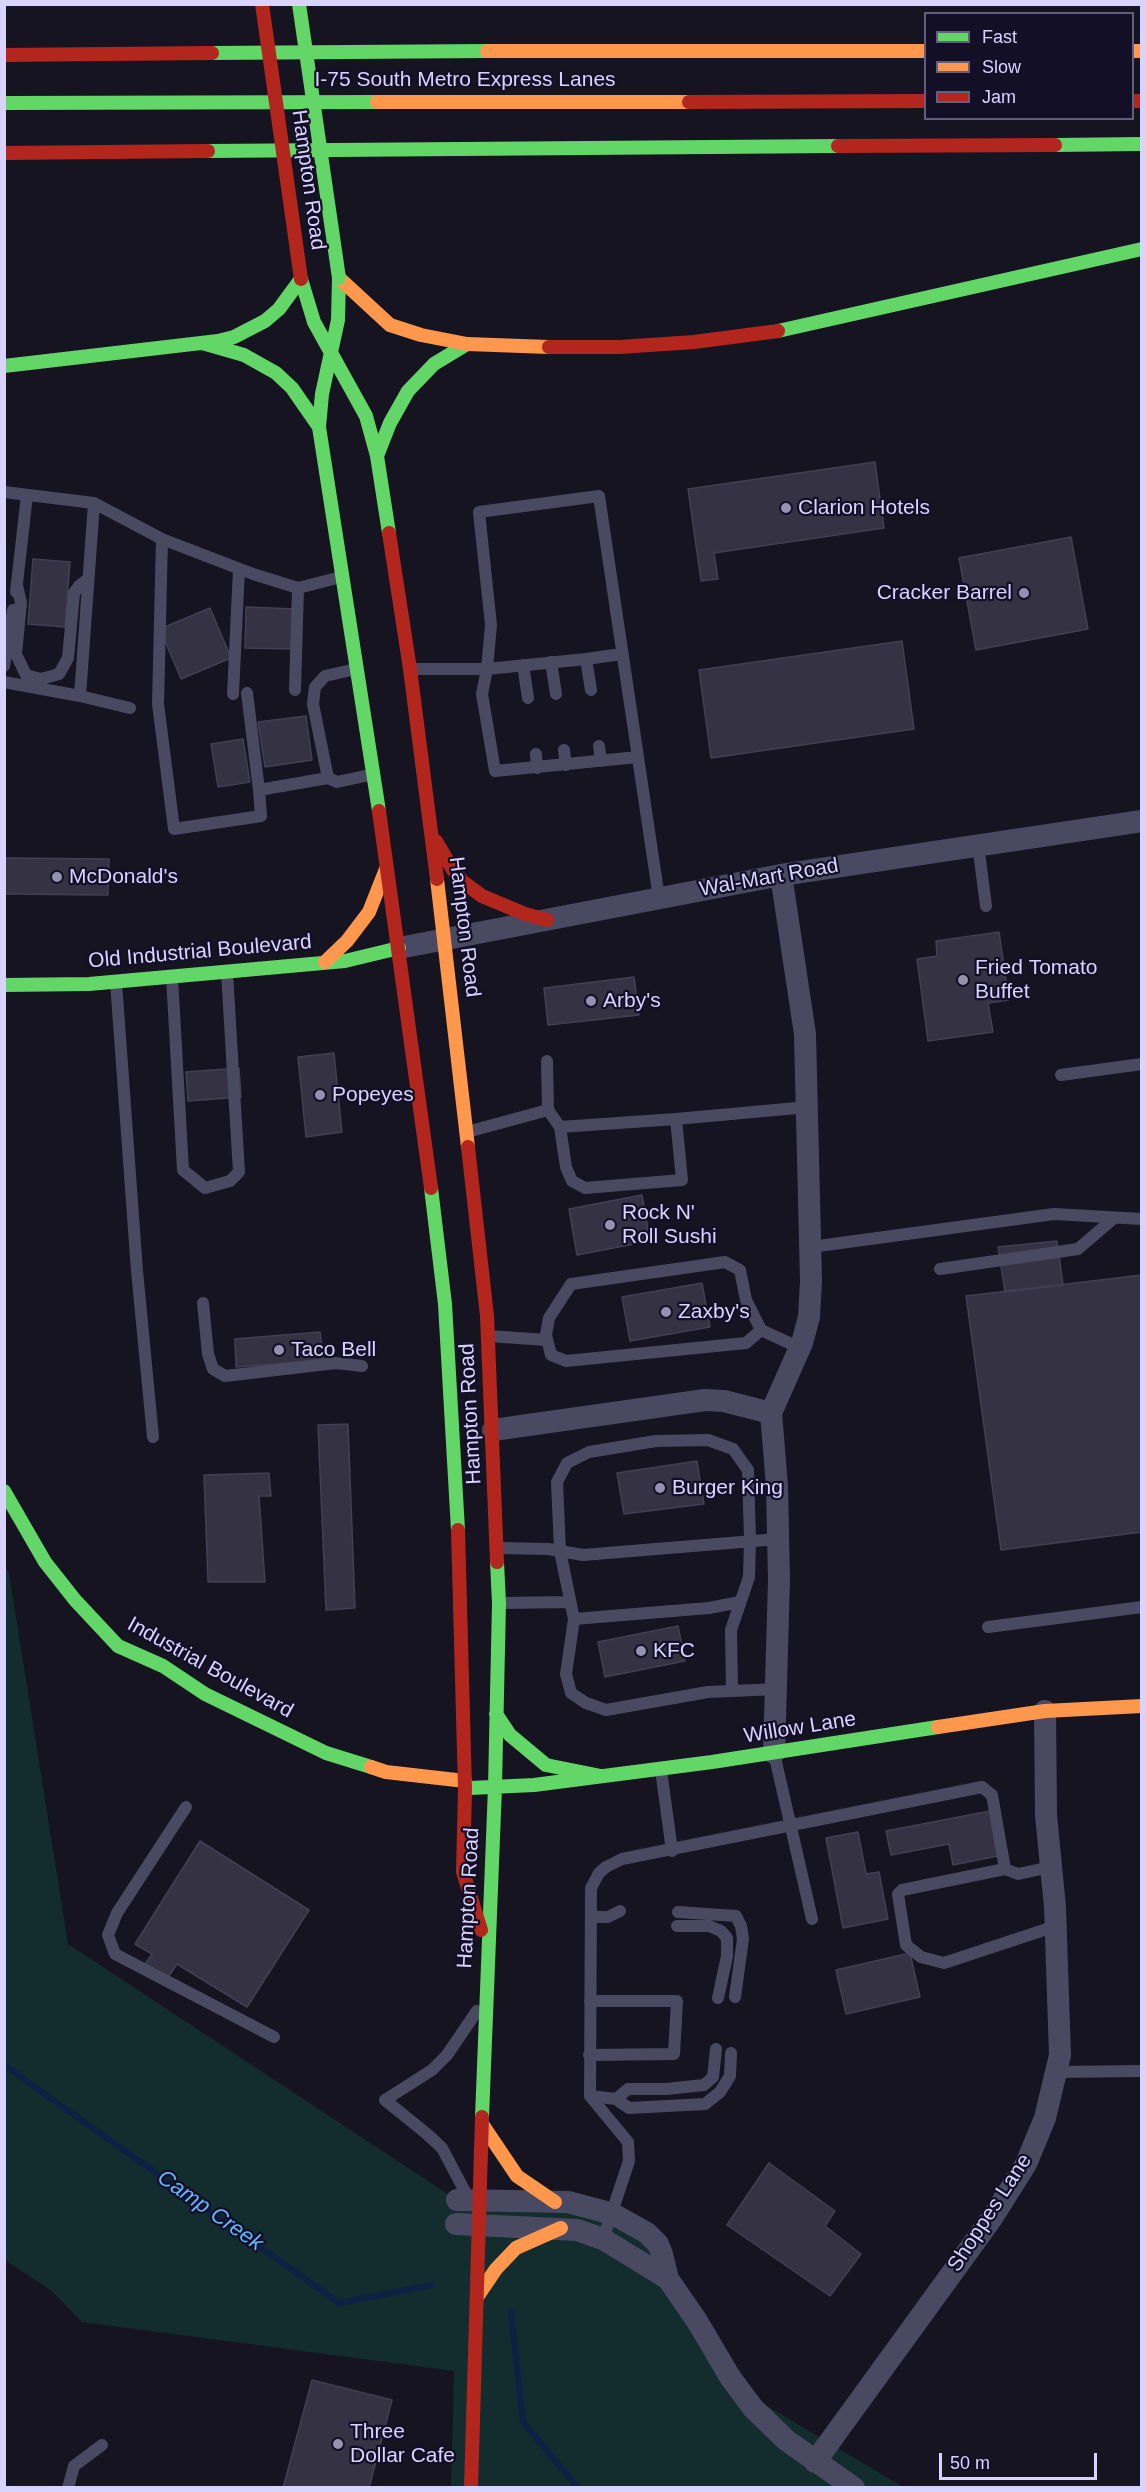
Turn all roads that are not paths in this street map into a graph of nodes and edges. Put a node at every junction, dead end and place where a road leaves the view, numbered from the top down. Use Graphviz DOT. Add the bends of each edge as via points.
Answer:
graph roads {
  1 [pos="262,4"];
  2 [pos="299,4"];
  3 [pos="924,51"];
  4 [pos="4,55"];
  5 [pos="924,101"];
  6 [pos="4,103"];
  7 [pos="1142,144"];
  8 [pos="4,153"];
  9 [pos="1142,249"];
  10 [pos="339,278"];
  11 [pos="301,279"];
  12 [pos="201,343"];
  13 [pos="467,344"];
  14 [pos="332,356"];
  15 [pos="4,366"];
  16 [pos="319,427"];
  17 [pos="377,456"];
  18 [pos="4,492"];
  19 [pos="27,495"];
  20 [pos="94,503"];
  21 [pos="162,539"];
  22 [pos="239,569"];
  23 [pos="342,577"];
  24 [pos="88,579"];
  25 [pos="17,585"];
  26 [pos="298,588"];
  27 [pos="622,654"];
  28 [pos="586,659"];
  29 [pos="551,662"];
  30 [pos="523,665"];
  31 [pos="4,666"];
  32 [pos="357,668"];
  33 [pos="410,669"];
  34 [pos="487,669"];
  35 [pos="4,682"];
  36 [pos="295,690"];
  37 [pos="591,690"];
  38 [pos="247,693"];
  39 [pos="233,694"];
  40 [pos="556,694"];
  41 [pos="80,696"];
  42 [pos="528,698"];
  43 [pos="130,708"];
  44 [pos="599,746"];
  45 [pos="564,750"];
  46 [pos="536,754"];
  47 [pos="638,758"];
  48 [pos="601,761"];
  49 [pos="566,765"];
  50 [pos="537,768"];
  51 [pos="374,774"];
  52 [pos="328,778"];
  53 [pos="259,790"];
  54 [pos="1142,821"];
  55 [pos="431,830"];
  56 [pos="978,844"];
  57 [pos="387,868"];
  58 [pos="781,875"];
  59 [pos="659,898"];
  60 [pos="986,906"];
  61 [pos="547,920"];
  62 [pos="445,939"];
  63 [pos="399,948"];
  64 [pos="325,962"];
  65 [pos="227,971"];
  66 [pos="172,976"];
  67 [pos="116,982"];
  68 [pos="4,985"];
  69 [pos="547,1061"];
  70 [pos="1142,1064"];
  71 [pos="1061,1075"];
  72 [pos="807,1107"];
  73 [pos="548,1110"];
  74 [pos="676,1119"];
  75 [pos="560,1127"];
  76 [pos="466,1132"];
  77 [pos="1114,1218"];
  78 [pos="1142,1219"];
  79 [pos="811,1247"];
  80 [pos="940,1269"];
  81 [pos="202,1303"];
  82 [pos="761,1330"];
  83 [pos="488,1336"];
  84 [pos="547,1340"];
  85 [pos="800,1348"];
  86 [pos="362,1366"];
  87 [pos="771,1413"];
  88 [pos="493,1430"];
  89 [pos="153,1437"];
  90 [pos="4,1491"];
  91 [pos="778,1539"];
  92 [pos="750,1541"];
  93 [pos="497,1548"];
  94 [pos="560,1551"];
  95 [pos="570,1602"];
  96 [pos="740,1602"];
  97 [pos="499,1604"];
  98 [pos="1142,1607"];
  99 [pos="574,1620"];
  100 [pos="988,1627"];
  101 [pos="776,1689"];
  102 [pos="732,1691"];
  103 [pos="1142,1706"];
  104 [pos="1045,1711"];
  105 [pos="496,1714"];
  106 [pos="774,1754"];
  107 [pos="661,1768"];
  108 [pos="602,1776"];
  109 [pos="465,1785"];
  110 [pos="495,1787"];
  111 [pos="186,1808"];
  112 [pos="791,1826"];
  113 [pos="672,1851"];
  114 [pos="1051,1867"];
  115 [pos="1005,1869"];
  116 [pos="678,1912"];
  117 [pos="591,1917"];
  118 [pos="621,1918"];
  119 [pos="812,1919"];
  120 [pos="677,1926"];
  121 [pos="1056,1926"];
  122 [pos="487,1951"];
  123 [pos="486,1988"];
  124 [pos="735,1997"];
  125 [pos="718,1998"];
  126 [pos="590,2001"];
  127 [pos="274,2037"];
  128 [pos="716,2049"];
  129 [pos="731,2053"];
  130 [pos="589,2055"];
  131 [pos="1142,2071"];
  132 [pos="1056,2072"];
  133 [pos="590,2096"];
  134 [pos="616,2099"];
  135 [pos="482,2124"];
  136 [pos="469,2200"];
  137 [pos="555,2202"];
  138 [pos="613,2214"];
  139 [pos="456,2224"];
  140 [pos="479,2225"];
  141 [pos="561,2228"];
  142 [pos="603,2239"];
  143 [pos="668,2279"];
  144 [pos="477,2297"];
  145 [pos="102,2445"];
  146 [pos="814,2462"];
  147 [pos="68,2487"];
  148 [pos="471,2487"];
  149 [pos="854,2487"];
  1 -- 11 [label="main road, Hampton Road, bridge"];
  2 -- 10 [label="main road, Hampton Road, bridge"];
  3 -- 4 [label="main road"];
  5 -- 6 [label="main road, I-75 South Metro Express Lanes"];
  7 -- 8 [label="main road"];
  9 -- 13 [label="main road" via="787,330 620,347"];
  10 -- 13 [label="main road" via="390,325"];
  10 -- 14 [label="main road, Hampton Road"];
  11 -- 12 [label="main road" via="265,321 234,337"];
  11 -- 14 [label="main road, Hampton Road" via="314,322"];
  12 -- 15 [label="main road"];
  12 -- 16 [label="main road" via="244,356 276,373 292,388"];
  13 -- 17 [label="main road" via="434,364 408,392"];
  14 -- 16 [label="main road, Hampton Road"];
  14 -- 17 [label="main road, Hampton Road" via="366,416"];
  16 -- 23 [label="main road, Hampton Road"];
  17 -- 33 [label="main road, Hampton Road"];
  18 -- 19 [label="lane"];
  19 -- 20 [label="lane"];
  19 -- 25 [label="lane"];
  20 -- 21 [label="lane"];
  20 -- 24 [label="lane"];
  21 -- 22 [label="lane"];
  21 -- 53 [label="lane" via="158,704 174,829 261,816"];
  22 -- 26 [label="lane"];
  22 -- 39 [label="lane"];
  23 -- 26 [label="lane"];
  23 -- 32 [label="main road, Hampton Road"];
  24 -- 25 [label="lane" via="74,593 68,658 59,674 41,679 26,675 16,654 21,603"];
  24 -- 41 [label="lane"];
  25 -- 31 [label="lane"];
  26 -- 36 [label="lane"];
  27 -- 28 [label="lane"];
  27 -- 34 [label="lane" via="598,496 479,512 491,626"];
  27 -- 47 [label="lane"];
  28 -- 29 [label="lane"];
  28 -- 37 [label="lane"];
  29 -- 30 [label="lane"];
  29 -- 40 [label="lane"];
  30 -- 34 [label="lane"];
  30 -- 42 [label="lane"];
  32 -- 51 [label="main road, Hampton Road"];
  32 -- 52 [label="lane" via="325,676 315,687 313,704"];
  33 -- 34 [label="lane"];
  33 -- 55 [label="main road, Hampton Road"];
  34 -- 50 [label="lane" via="482,694 495,771"];
  35 -- 41 [label="lane"];
  38 -- 53 [label="lane"];
  41 -- 43 [label="lane"];
  44 -- 48 [label="lane"];
  45 -- 49 [label="lane"];
  46 -- 50 [label="lane"];
  47 -- 48 [label="lane"];
  47 -- 59 [label="lane"];
  48 -- 49 [label="lane"];
  49 -- 50 [label="lane"];
  51 -- 52 [label="lane" via="337,782"];
  51 -- 57 [label="main road, Hampton Road"];
  52 -- 53 [label="lane"];
  54 -- 56 [label="street, Wal-Mart Road"];
  55 -- 61 [label="main road" via="463,882 492,901"];
  55 -- 62 [label="main road, Hampton Road"];
  56 -- 58 [label="street, Wal-Mart Road"];
  56 -- 60 [label="lane"];
  57 -- 63 [label="main road, Hampton Road"];
  57 -- 64 [label="main road" via="369,912"];
  58 -- 59 [label="street, Wal-Mart Road"];
  58 -- 72 [label="street" via="805,1034"];
  59 -- 61 [label="street, Wal-Mart Road"];
  61 -- 62 [label="street, Wal-Mart Road"];
  62 -- 63 [label="street, Wal-Mart Road"];
  62 -- 76 [label="main road, Hampton Road"];
  63 -- 64 [label="main road, Old Industrial Boulevard"];
  63 -- 109 [label="main road, Hampton Road" via="447,1327 455,1435"];
  64 -- 65 [label="main road, Old Industrial Boulevard"];
  65 -- 66 [label="main road, Old Industrial Boulevard"];
  65 -- 66 [label="lane" via="239,1172 230,1181 205,1188 183,1170"];
  66 -- 67 [label="main road, Old Industrial Boulevard"];
  67 -- 68 [label="main road, Old Industrial Boulevard"];
  67 -- 89 [label="lane"];
  69 -- 73 [label="lane"];
  70 -- 71 [label="lane"];
  72 -- 74 [label="lane"];
  72 -- 79 [label="street"];
  73 -- 75 [label="lane"];
  73 -- 76 [label="lane"];
  74 -- 75 [label="lane"];
  74 -- 75 [label="lane" via="682,1180 585,1188 572,1181 566,1167"];
  76 -- 83 [label="main road, Hampton Road"];
  77 -- 78 [label="lane"];
  77 -- 79 [label="lane" via="1054,1214"];
  77 -- 80 [label="lane" via="1078,1249"];
  79 -- 85 [label="street" via="809,1317"];
  81 -- 86 [label="lane" via="208,1354 213,1369 225,1377 336,1363"];
  82 -- 84 [label="lane" via="746,1343 566,1361 551,1355"];
  82 -- 84 [label="lane" via="746,1300 740,1270 725,1262 571,1284 549,1318"];
  82 -- 85 [label="lane"];
  83 -- 84 [label="lane"];
  83 -- 88 [label="main road, Hampton Road"];
  85 -- 87 [label="street"];
  87 -- 88 [label="street" via="724,1401 705,1401"];
  87 -- 91 [label="street"];
  88 -- 93 [label="main road, Hampton Road"];
  90 -- 109 [label="main road, Industrial Boulevard" via="45,1562 118,1646 326,1753 386,1772"];
  91 -- 92 [label="lane"];
  91 -- 101 [label="street"];
  92 -- 94 [label="lane" via="583,1555"];
  92 -- 94 [label="lane" via="748,1470 734,1449 708,1440 656,1441 589,1452 567,1463 557,1482"];
  92 -- 96 [label="lane" via="749,1577"];
  93 -- 94 [label="lane"];
  93 -- 97 [label="main road, Hampton Road"];
  94 -- 95 [label="lane"];
  95 -- 97 [label="lane"];
  95 -- 99 [label="lane"];
  96 -- 99 [label="lane"];
  96 -- 102 [label="lane" via="731,1630"];
  97 -- 105 [label="main road, Hampton Road"];
  98 -- 100 [label="lane"];
  99 -- 102 [label="lane" via="566,1674 571,1693 586,1703 606,1710"];
  101 -- 102 [label="lane"];
  101 -- 106 [label="street"];
  103 -- 104 [label="main road, Willow Lane"];
  104 -- 106 [label="main road, Willow Lane"];
  104 -- 114 [label="street, Shoppes Lane"];
  105 -- 108 [label="main road" via="510,1735 546,1765"];
  105 -- 110 [label="main road, Hampton Road"];
  106 -- 107 [label="main road, Willow Lane"];
  106 -- 112 [label="lane"];
  107 -- 108 [label="main road, Willow Lane"];
  107 -- 113 [label="lane"];
  108 -- 110 [label="main road, Willow Lane"];
  109 -- 110 [label="main road, Willow Lane"];
  109 -- 122 [label="main road, Hampton Road" via="463,1872"];
  110 -- 122 [label="main road, Hampton Road"];
  111 -- 127 [label="lane" via="117,1913 108,1935 115,1954"];
  112 -- 113 [label="lane"];
  112 -- 115 [label="lane" via="982,1787 992,1795"];
  112 -- 119 [label="lane"];
  113 -- 117 [label="lane" via="622,1860 606,1867 591,1888"];
  114 -- 115 [label="lane" via="1018,1874"];
  114 -- 121 [label="street, Shoppes Lane"];
  115 -- 121 [label="lane" via="902,1890 898,1894 906,1945 921,1957 944,1963"];
  116 -- 124 [label="lane" via="736,1916 743,1939"];
  117 -- 118 [label="lane"];
  117 -- 126 [label="lane"];
  120 -- 125 [label="lane" via="709,1926 727,1938"];
  121 -- 132 [label="street, Shoppes Lane"];
  122 -- 123 [label="main road, Hampton Road"];
  123 -- 135 [label="main road, Hampton Road"];
  123 -- 136 [label="lane" via="473,2019 447,2055 432,2070 385,2100 442,2148"];
  126 -- 130 [label="lane"];
  126 -- 130 [label="lane" via="677,2001 675,2054"];
  128 -- 134 [label="lane" via="713,2077 704,2085 628,2089"];
  129 -- 134 [label="lane" via="730,2076 720,2092 705,2104 629,2108"];
  130 -- 133 [label="lane"];
  131 -- 132 [label="lane"];
  132 -- 146 [label="street, Shoppes Lane" via="1045,2118 1026,2164 992,2218"];
  133 -- 134 [label="lane"];
  133 -- 138 [label="lane" via="628,2142 629,2161"];
  135 -- 136 [label="main road, Hampton Road"];
  135 -- 137 [label="main road" via="517,2176"];
  136 -- 137 [label="street"];
  136 -- 140 [label="main road, Hampton Road"];
  137 -- 138 [label="street" via="581,2204"];
  138 -- 142 [label="lane"];
  138 -- 143 [label="street" via="653,2238 663,2254"];
  139 -- 140 [label="street"];
  140 -- 141 [label="street"];
  140 -- 144 [label="main road, Hampton Road"];
  141 -- 142 [label="street"];
  141 -- 144 [label="main road" via="516,2248"];
  142 -- 143 [label="street"];
  143 -- 146 [label="street" via="753,2408"];
  144 -- 148 [label="main road, Hampton Road"];
  145 -- 147 [label="lane" via="74,2466"];
  146 -- 149 [label="street"];
}
